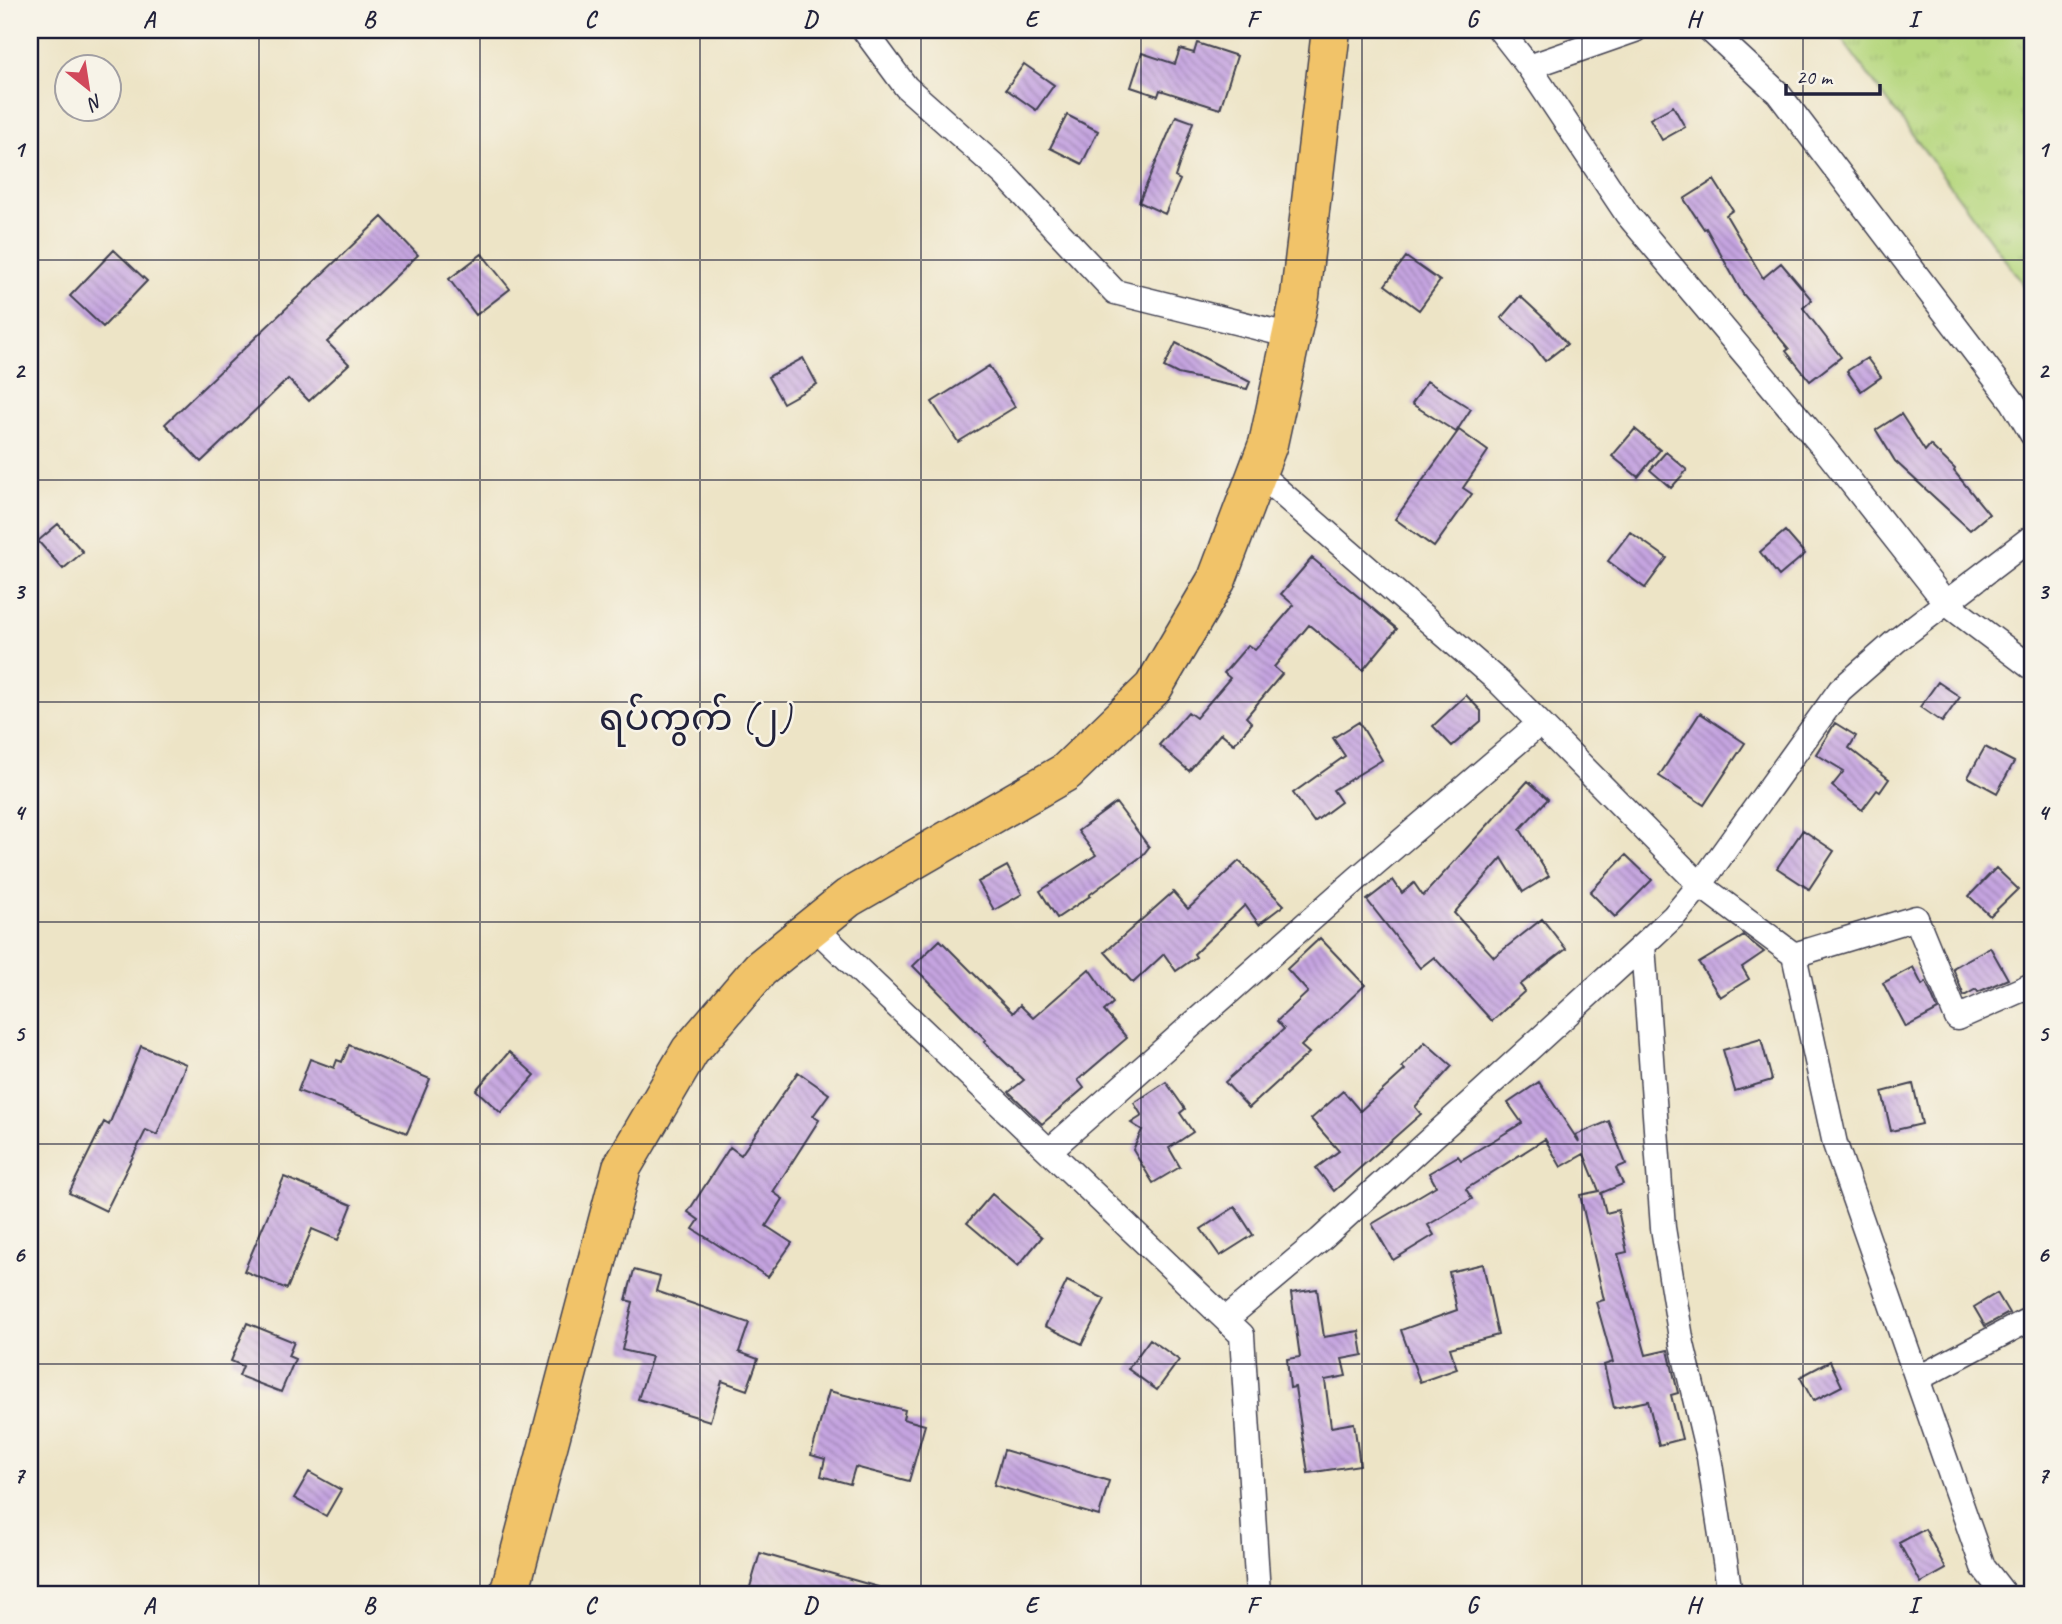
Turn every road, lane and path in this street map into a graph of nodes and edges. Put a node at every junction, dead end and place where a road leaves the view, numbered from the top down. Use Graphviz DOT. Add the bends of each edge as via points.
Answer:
graph roads {
  1 [pos="864,30"];
  2 [pos="1331,30"];
  3 [pos="1500,30"];
  4 [pos="1635,30"];
  5 [pos="1710,30"];
  6 [pos="1529,67"];
  7 [pos="1292,336"];
  8 [pos="2032,434"];
  9 [pos="1257,472"];
  10 [pos="2032,537"];
  11 [pos="1945,603"];
  12 [pos="2032,668"];
  13 [pos="1539,724"];
  14 [pos="1700,885"];
  15 [pos="813,926"];
  16 [pos="1643,945"];
  17 [pos="1794,955"];
  18 [pos="2032,985"];
  19 [pos="1049,1151"];
  20 [pos="2032,1318"];
  21 [pos="1226,1319"];
  22 [pos="1917,1379"];
  23 [pos="509,1594"];
  24 [pos="1258,1594"];
  25 [pos="1731,1594"];
  26 [pos="2004,1594"];
  1 -- 7 [label="street" via="906,87 1005,175 1115,292"];
  2 -- 7 [label="highway"];
  3 -- 6 [label="street"];
  4 -- 6 [label="street"];
  5 -- 8 [label="street" via="1779,93 2013,402"];
  6 -- 11 [label="street" via="1627,214 1824,448"];
  7 -- 9 [label="highway" via="1268,444"];
  9 -- 13 [label="street" via="1499,682"];
  9 -- 15 [label="highway" via="1217,579 1153,688 1066,772 848,898"];
  10 -- 11 [label="street"];
  11 -- 12 [label="street"];
  11 -- 14 [label="street" via="1840,690"];
  13 -- 14 [label="street"];
  13 -- 19 [label="street"];
  14 -- 16 [label="street"];
  14 -- 17 [label="street"];
  15 -- 19 [label="street"];
  15 -- 23 [label="highway" via="760,969 690,1051 622,1167"];
  16 -- 21 [label="street" via="1320,1240"];
  16 -- 25 [label="street" via="1663,1228"];
  17 -- 18 [label="street" via="1916,918 1957,1018"];
  17 -- 22 [label="street" via="1835,1144"];
  19 -- 21 [label="street"];
  20 -- 22 [label="street"];
  21 -- 24 [label="street" via="1242,1335"];
  22 -- 26 [label="street" via="1983,1567"];
}
